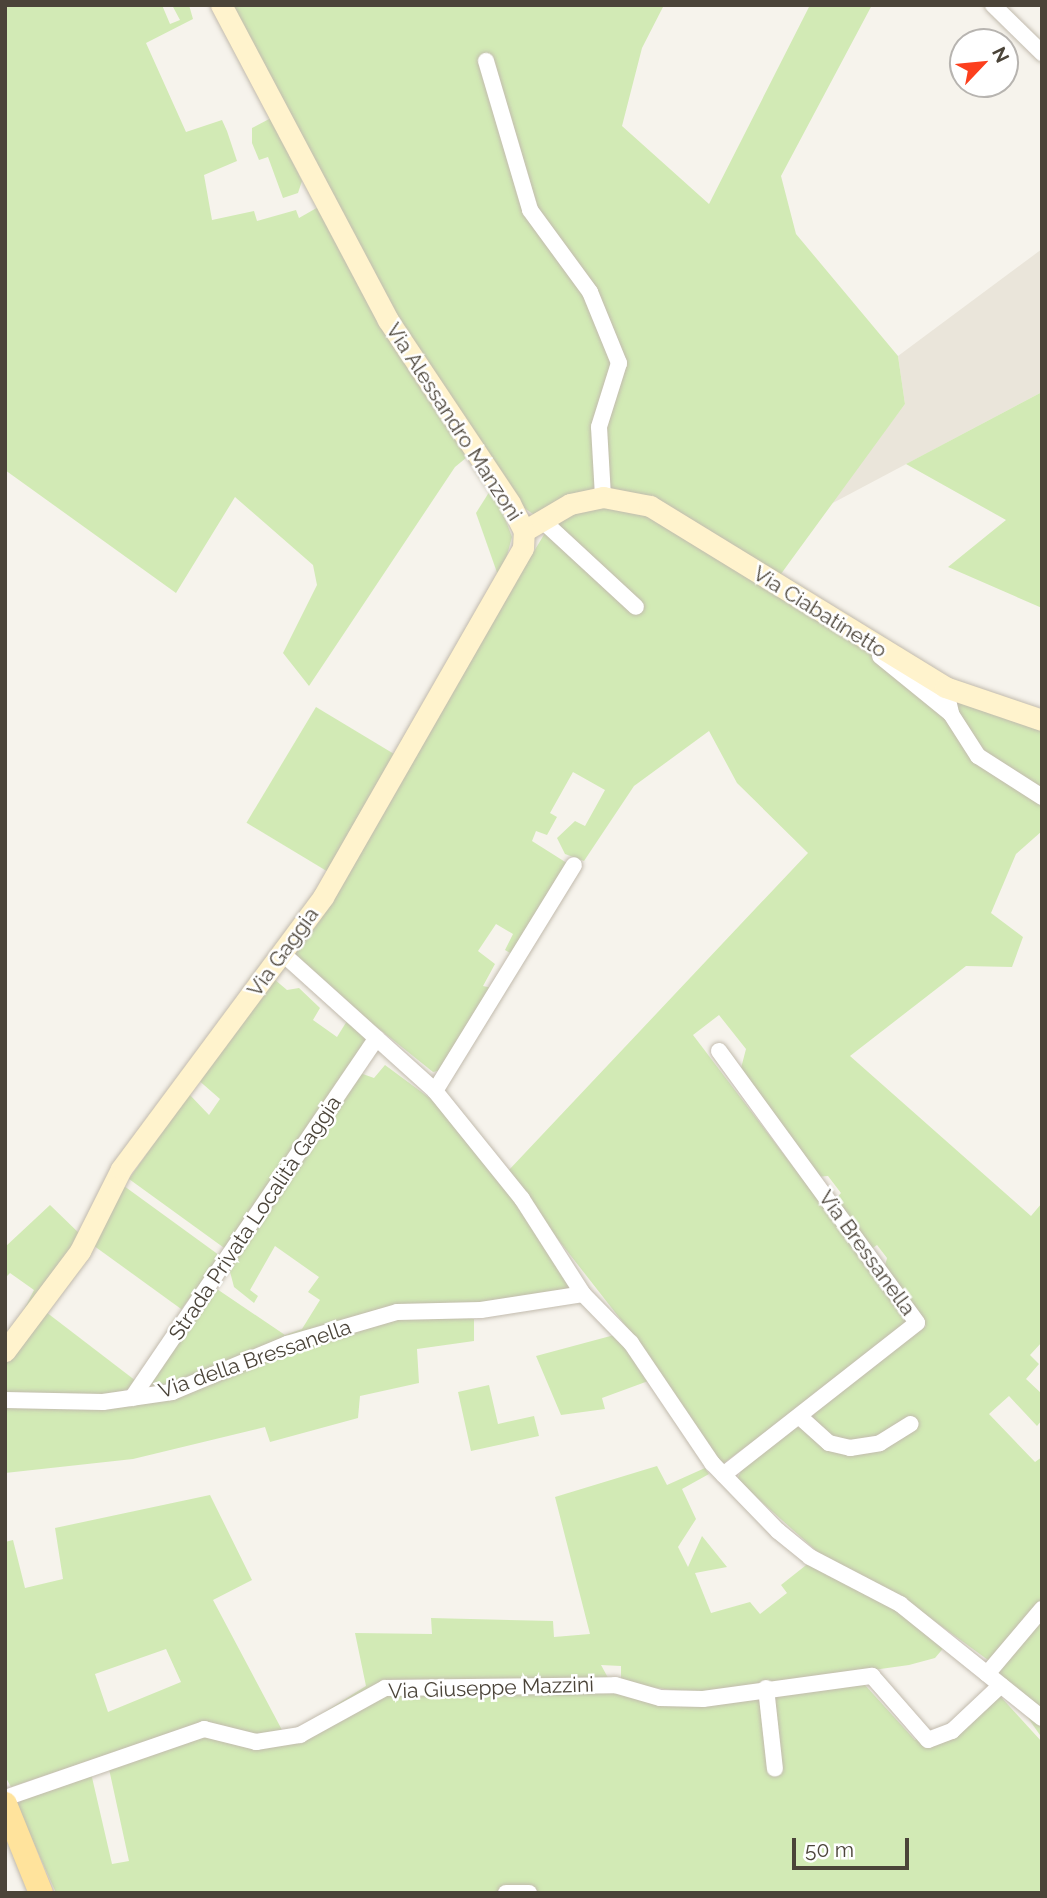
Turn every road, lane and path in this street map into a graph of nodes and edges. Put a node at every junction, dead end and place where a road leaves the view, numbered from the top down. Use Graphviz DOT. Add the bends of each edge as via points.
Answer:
graph roads {
  1 [pos="221,5"];
  2 [pos="993,5"];
  3 [pos="1042,53"];
  4 [pos="486,61"];
  5 [pos="603,497"];
  6 [pos="544,522"];
  7 [pos="524,531"];
  8 [pos="635,607"];
  9 [pos="856,637"];
  10 [pos="945,687"];
  11 [pos="951,714"];
  12 [pos="1042,720"];
  13 [pos="1042,797"];
  14 [pos="574,865"];
  15 [pos="282,953"];
  16 [pos="377,1038"];
  17 [pos="719,1051"];
  18 [pos="435,1091"];
  19 [pos="583,1294"];
  20 [pos="5,1351"];
  21 [pos="132,1398"];
  22 [pos="5,1400"];
  23 [pos="800,1417"];
  24 [pos="910,1424"];
  25 [pos="723,1475"];
  26 [pos="1042,1609"];
  27 [pos="987,1674"];
  28 [pos="1001,1685"];
  29 [pos="766,1688"];
  30 [pos="1042,1718"];
  31 [pos="775,1769"];
  32 [pos="5,1798"];
  33 [pos="5,1804"];
  34 [pos="527,1891"];
  35 [pos="41,1893"];
  36 [pos="506,1893"];
  1 -- 7 [label="street, Via Alessandro Manzoni" via="388,320 490,470"];
  2 -- 3 [label="street"];
  4 -- 5 [label="street" via="530,210 590,292 620,363 599,427"];
  5 -- 6 [label="street, Via Alessandro Manzoni" via="570,503"];
  5 -- 9 [label="street, Via Ciabatinetto" via="628,498 683,523"];
  6 -- 7 [label="street, Via Alessandro Manzoni"];
  6 -- 8 [label="street"];
  7 -- 15 [label="street, Via Gaggia" via="514,573 435,696 323,897"];
  9 -- 10 [label="street, Via Ciabatinetto"];
  9 -- 11 [label="street"];
  10 -- 11 [label="street"];
  10 -- 12 [label="street, Via Ciabatinetto"];
  11 -- 13 [label="street" via="978,755"];
  14 -- 18 [label="street"];
  15 -- 16 [label="street"];
  15 -- 20 [label="street, Via Gaggia" via="121,1169 80,1251"];
  16 -- 18 [label="street"];
  16 -- 21 [label="street, Strada Privata Località Gaggia"];
  17 -- 23 [label="street, Via Bressanella" via="916,1317 916,1328"];
  18 -- 19 [label="street" via="522,1199"];
  19 -- 21 [label="street, Via della Bressanella" via="481,1310 397,1312 287,1345 172,1392"];
  19 -- 25 [label="street" via="631,1343"];
  21 -- 22 [label="street, Via della Bressanella"];
  23 -- 24 [label="street" via="829,1443 850,1448 880,1443"];
  23 -- 25 [label="street, Via Bressanella"];
  25 -- 27 [label="street" via="810,1557 900,1604"];
  26 -- 27 [label="street"];
  27 -- 28 [label="street"];
  28 -- 29 [label="street, Via Giuseppe Mazzini" via="951,1731 928,1740 872,1676"];
  28 -- 30 [label="street"];
  29 -- 31 [label="street"];
  29 -- 32 [label="street, Via Giuseppe Mazzini" via="703,1699 660,1698 615,1685 385,1688 300,1735 256,1742 204,1729"];
  33 -- 35 [label="main road"];
  34 -- 36 [label="street"];
}
